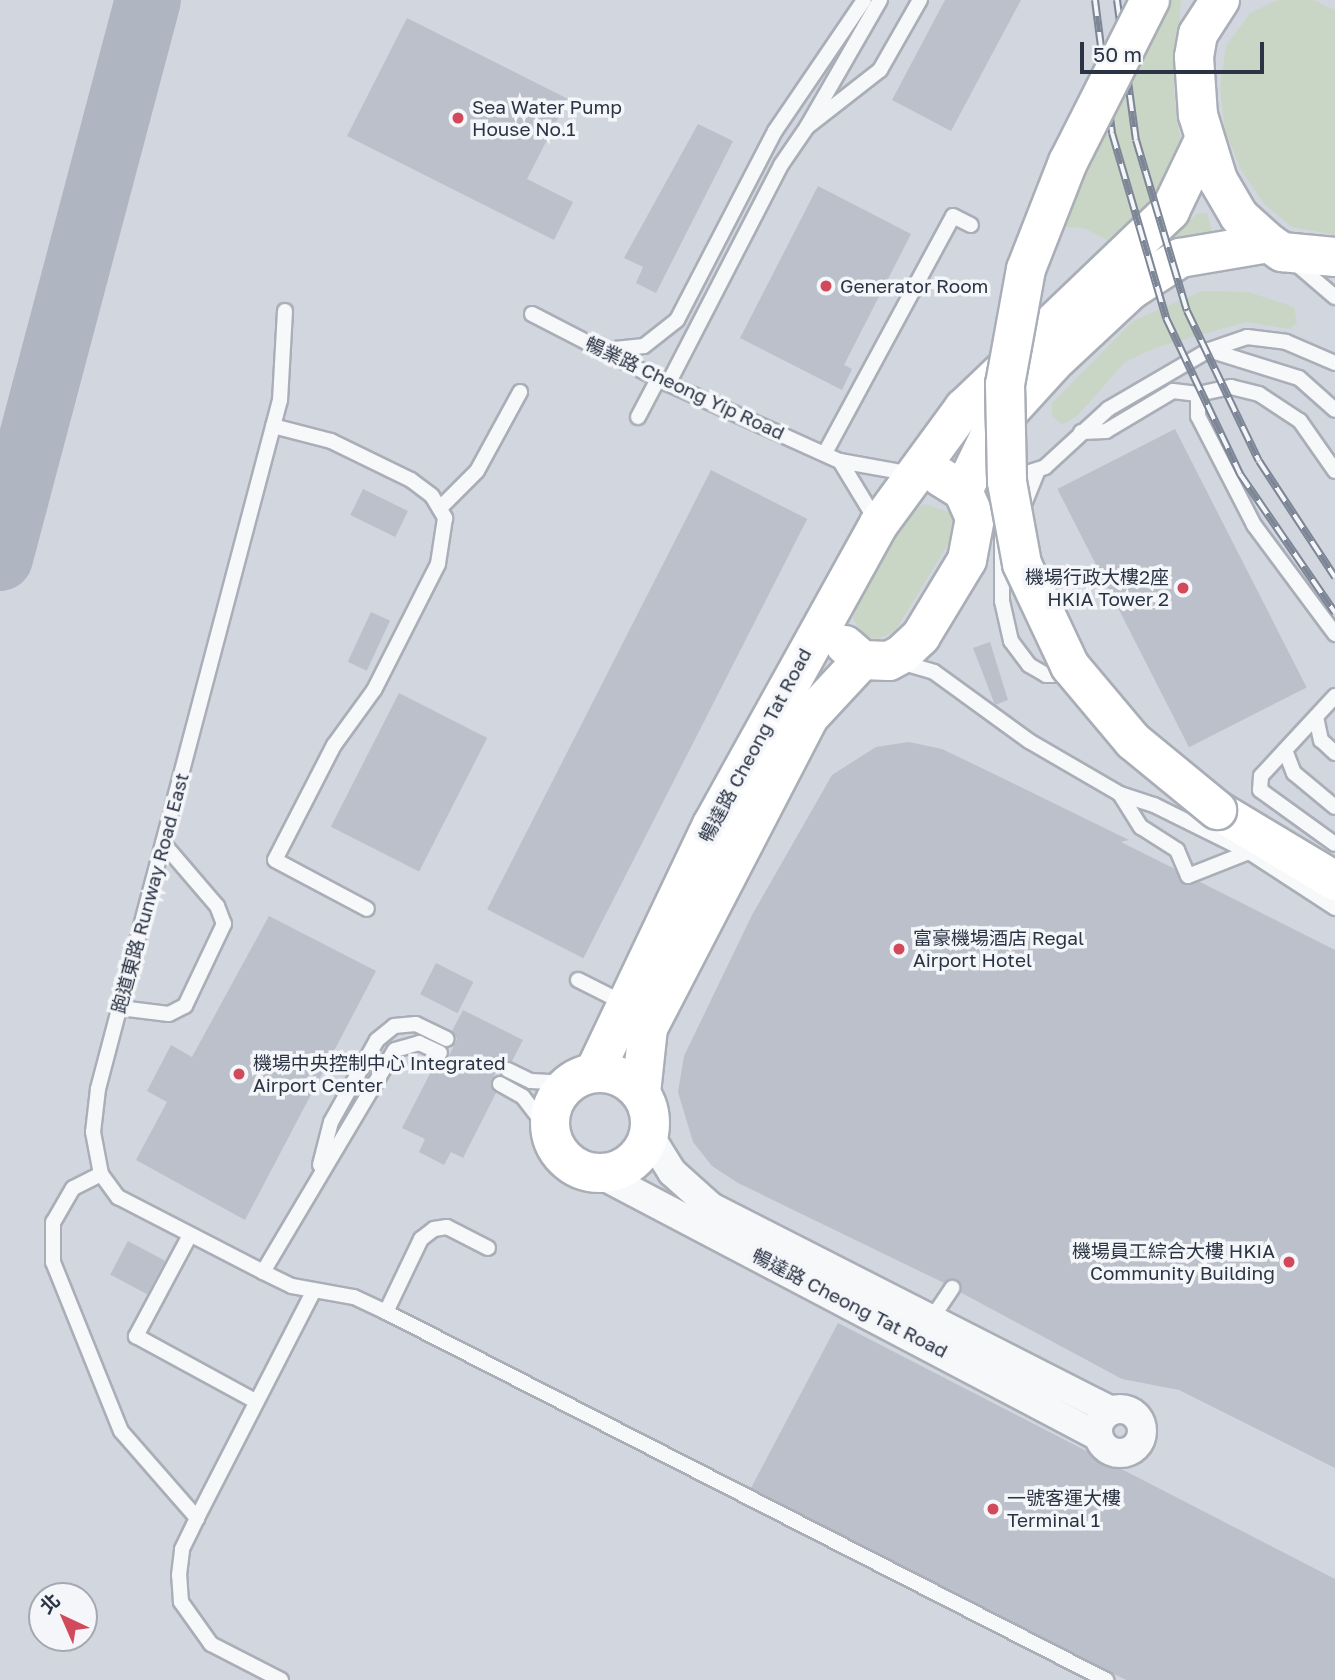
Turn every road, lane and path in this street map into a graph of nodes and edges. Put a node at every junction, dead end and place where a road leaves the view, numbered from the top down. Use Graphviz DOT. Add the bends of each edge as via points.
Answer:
graph roads {
  1 [pos="864,0"];
  2 [pos="880,0"];
  3 [pos="920,0"];
  4 [pos="1150,0"];
  5 [pos="1220,0"];
  6 [pos="1198,17"];
  7 [pos="807,127"];
  8 [pos="1204,140"];
  9 [pos="971,225"];
  10 [pos="1276,248"];
  11 [pos="1335,257"];
  12 [pos="1335,298"];
  13 [pos="285,312"];
  14 [pos="532,314"];
  15 [pos="605,350"];
  16 [pos="1209,350"];
  17 [pos="1335,363"];
  18 [pos="663,381"];
  19 [pos="520,392"];
  20 [pos="1198,394"];
  21 [pos="1335,410"];
  22 [pos="638,417"];
  23 [pos="273,426"];
  24 [pos="1081,432"];
  25 [pos="1024,436"];
  26 [pos="825,453"];
  27 [pos="1018,457"];
  28 [pos="840,460"];
  29 [pos="916,471"];
  30 [pos="1335,471"];
  31 [pos="1037,472"];
  32 [pos="963,492"];
  33 [pos="440,508"];
  34 [pos="879,524"];
  35 [pos="828,608"];
  36 [pos="1335,634"];
  37 [pos="875,661"];
  38 [pos="1335,696"];
  39 [pos="1316,717"];
  40 [pos="1285,750"];
  41 [pos="1335,753"];
  42 [pos="1120,794"];
  43 [pos="1335,807"];
  44 [pos="1217,810"];
  45 [pos="163,843"];
  46 [pos="1335,844"];
  47 [pos="1250,852"];
  48 [pos="1335,881"];
  49 [pos="1335,899"];
  50 [pos="1335,908"];
  51 [pos="367,909"];
  52 [pos="578,980"];
  53 [pos="624,1003"];
  54 [pos="120,1008"];
  55 [pos="447,1039"];
  56 [pos="440,1053"];
  57 [pos="508,1070"];
  58 [pos="581,1078"];
  59 [pos="500,1084"];
  60 [pos="641,1093"];
  61 [pos="550,1132"];
  62 [pos="649,1135"];
  63 [pos="319,1170"];
  64 [pos="100,1174"];
  65 [pos="600,1174"];
  66 [pos="190,1235"];
  67 [pos="488,1248"];
  68 [pos="262,1272"];
  69 [pos="952,1288"];
  70 [pos="313,1290"];
  71 [pos="386,1312"];
  72 [pos="930,1321"];
  73 [pos="255,1401"];
  74 [pos="197,1518"];
  75 [pos="281,1680"];
  76 [pos="1106,1680"];
  1 -- 15 [label="lane" via="775,131 677,320 644,346"];
  2 -- 7 [label="lane"];
  3 -- 7 [label="lane" via="880,69"];
  4 -- 44 [label="street, bridge" via="1068,162 1026,269 1005,384 1007,482 1022,564 1070,667 1133,741"];
  5 -- 6 [label="street"];
  6 -- 8 [label="street" via="1194,85"];
  7 -- 18 [label="lane" via="781,165"];
  8 -- 10 [label="street" via="1227,199"];
  8 -- 29 [label="street, 暢達路 Cheong Tat Road" via="1170,211 1033,337 964,408"];
  9 -- 26 [label="lane" via="953,216"];
  10 -- 11 [label="street"];
  10 -- 12 [label="lane"];
  10 -- 32 [label="street" via="1199,253 1156,272 1107,311 1027,404 983,444"];
  13 -- 23 [label="lane, 跑道東路 Runway Road East"];
  14 -- 15 [label="lane, 暢業路 Cheong Yip Road"];
  15 -- 18 [label="lane, 暢業路 Cheong Yip Road"];
  16 -- 17 [label="lane" via="1247,337 1286,342"];
  16 -- 21 [label="lane" via="1299,378"];
  16 -- 24 [label="lane" via="1138,390"];
  18 -- 22 [label="lane"];
  18 -- 26 [label="lane, 暢業路 Cheong Yip Road"];
  19 -- 33 [label="lane" via="477,471"];
  20 -- 24 [label="lane" via="1173,391 1105,431"];
  20 -- 30 [label="lane" via="1231,387 1278,403 1300,421"];
  20 -- 36 [label="lane" via="1198,416 1254,525"];
  23 -- 33 [label="lane" via="331,441 411,480"];
  23 -- 45 [label="lane, 跑道東路 Runway Road East"];
  24 -- 31 [label="lane"];
  25 -- 27 [label="lane"];
  26 -- 28 [label="lane, 暢業路 Cheong Yip Road"];
  27 -- 31 [label="lane" via="1027,472"];
  27 -- 31 [label="lane" via="998,539 1011,641 1028,665 1046,675 1068,676 1079,667 1081,654 1042,581 1026,537 1023,508"];
  28 -- 29 [label="lane, 暢業路 Cheong Yip Road"];
  28 -- 34 [label="lane"];
  29 -- 32 [label="street"];
  29 -- 34 [label="street, 暢達路 Cheong Tat Road"];
  32 -- 37 [label="street, 暢達路 Cheong Tat Road" via="975,518 967,560 917,640"];
  33 -- 51 [label="lane" via="447,531 438,564 374,690 334,745 275,860"];
  34 -- 35 [label="street, 暢達路 Cheong Tat Road"];
  35 -- 37 [label="street, 暢達路 Cheong Tat Road" via="836,636"];
  35 -- 53 [label="street, 暢達路 Cheong Tat Road"];
  37 -- 42 [label="lane, 暢達路 Cheong Tat Road" via="934,672 1019,734"];
  37 -- 60 [label="street, 暢達路 Cheong Tat Road" via="810,716 648,1028"];
  38 -- 39 [label="lane"];
  39 -- 40 [label="lane"];
  39 -- 41 [label="lane" via="1321,740"];
  40 -- 43 [label="lane" via="1294,773"];
  40 -- 46 [label="lane" via="1261,776 1260,790"];
  42 -- 47 [label="lane, 暢達路 Cheong Tat Road" via="1154,805"];
  42 -- 47 [label="lane" via="1141,827 1177,850 1188,876"];
  44 -- 48 [label="street"];
  44 -- 49 [label="lane"];
  45 -- 54 [label="lane, 跑道東路 Runway Road East"];
  45 -- 54 [label="lane" via="217,906 224,924 185,1006 169,1014"];
  47 -- 50 [label="lane, 暢達路 Cheong Tat Road"];
  52 -- 53 [label="lane"];
  53 -- 58 [label="street, 暢達路 Cheong Tat Road"];
  54 -- 64 [label="lane, 跑道東路 Runway Road East" via="94,1112"];
  55 -- 63 [label="lane" via="416,1024 394,1027 377,1040 331,1122"];
  56 -- 63 [label="lane" via="419,1042 395,1050 349,1132"];
  57 -- 58 [label="lane" via="531,1082"];
  58 -- 60 [label="street" via="620,1077"];
  58 -- 61 [label="street, 暢達路 Cheong Tat Road" via="553,1105"];
  59 -- 61 [label="lane" via="523,1097"];
  60 -- 62 [label="street, 暢達路 Cheong Tat Road" via="650,1121"];
  61 -- 65 [label="street, 暢達路 Cheong Tat Road" via="573,1166"];
  62 -- 65 [label="street" via="625,1167"];
  62 -- 72 [label="street, 暢達路 Cheong Tat Road" via="672,1172 711,1208"];
  63 -- 68 [label="lane"];
  64 -- 66 [label="lane" via="118,1197"];
  64 -- 74 [label="lane" via="73,1188 53,1222 53,1262 121,1431"];
  65 -- 72 [label="street, 暢達路 Cheong Tat Road" via="1105,1423"];
  66 -- 68 [label="lane"];
  66 -- 73 [label="lane" via="136,1336"];
  67 -- 71 [label="lane" via="447,1227 433,1229 421,1239"];
  68 -- 70 [label="lane"];
  69 -- 72 [label="lane"];
  70 -- 71 [label="lane" via="354,1297"];
  70 -- 73 [label="lane"];
  71 -- 76 [label="lane"];
  73 -- 74 [label="lane"];
  74 -- 75 [label="lane" via="182,1549 179,1575 187,1614 211,1644"];
}
